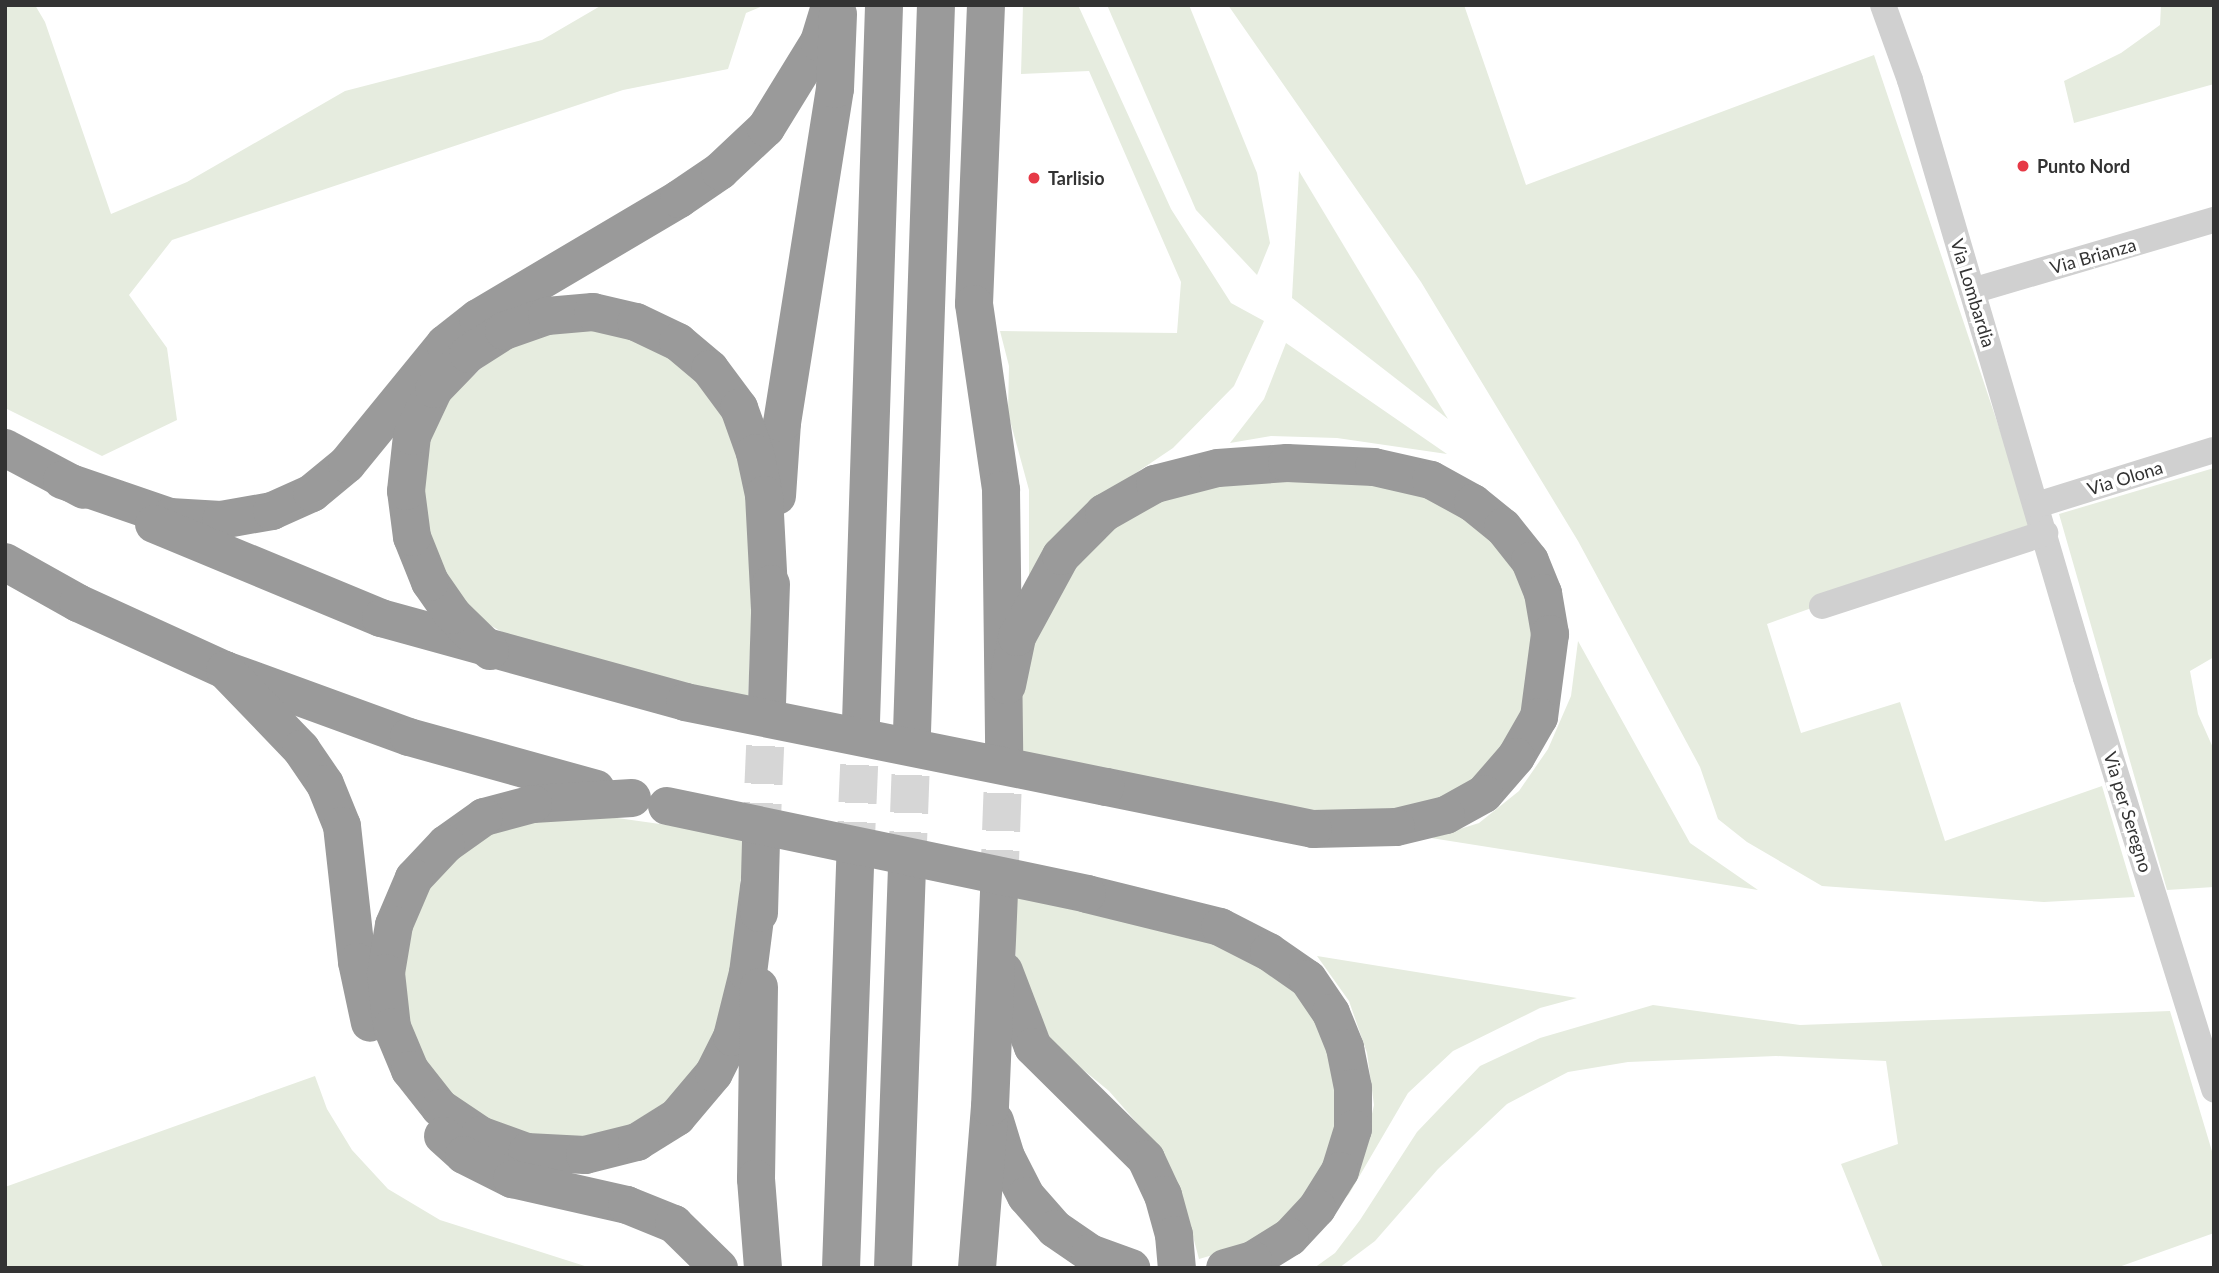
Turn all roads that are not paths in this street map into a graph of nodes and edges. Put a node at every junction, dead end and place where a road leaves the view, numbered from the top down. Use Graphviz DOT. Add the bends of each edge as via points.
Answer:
graph roads {
  1 [pos="830,5"];
  2 [pos="838,5"];
  3 [pos="884,5"];
  4 [pos="936,5"];
  5 [pos="986,5"];
  6 [pos="1883,5"];
  7 [pos="1902,5"];
  8 [pos="1910,80"];
  9 [pos="2214,220"];
  10 [pos="1972,291"];
  11 [pos="5,448"];
  12 [pos="2214,450"];
  13 [pos="62,480"];
  14 [pos="2037,505"];
  15 [pos="2045,533"];
  16 [pos="5,562"];
  17 [pos="1822,606"];
  18 [pos="770,608"];
  19 [pos="490,652"];
  20 [pos="225,670"];
  21 [pos="1007,685"];
  22 [pos="766,704"];
  23 [pos="861,722"];
  24 [pos="912,732"];
  25 [pos="1004,750"];
  26 [pos="650,802"];
  27 [pos="761,841"];
  28 [pos="855,860"];
  29 [pos="907,870"];
  30 [pos="759,887"];
  31 [pos="999,888"];
  32 [pos="997,949"];
  33 [pos="2214,1090"];
  34 [pos="990,1107"];
  35 [pos="719,1268"];
  36 [pos="764,1268"];
  37 [pos="841,1268"];
  38 [pos="893,1268"];
  39 [pos="977,1268"];
  40 [pos="1131,1268"];
  41 [pos="1177,1268"];
  42 [pos="1225,1268"];
  1 -- 13 [label="highway" via="819,42 766,128 679,199 478,318 445,344 347,464 312,493 272,511 221,520 170,517"];
  2 -- 18 [label="highway" via="835,89 823,184 782,423"];
  3 -- 23 [label="highway"];
  4 -- 24 [label="highway"];
  5 -- 21 [label="highway" via="974,304 1001,490"];
  6 -- 8 [label="street, Via Lombardia"];
  7 -- 8 [label="street, Via Lombardia"];
  8 -- 10 [label="street, Via Lombardia"];
  9 -- 10 [label="street, Via Brianza"];
  10 -- 14 [label="street, Via Lombardia"];
  11 -- 13 [label="highway"];
  12 -- 14 [label="street, Via Olona"];
  13 -- 19 [label="highway" via="193,543 381,618"];
  14 -- 15 [label="street, Via per Seregno"];
  15 -- 17 [label="street"];
  15 -- 33 [label="street, Via per Seregno"];
  16 -- 20 [label="highway" via="78,603"];
  18 -- 19 [label="highway" via="764,495 755,453 738,408 710,369 678,342 636,322 593,312 547,316 504,331 468,354 433,389 412,436 406,491 412,537 430,582 453,615"];
  18 -- 22 [label="highway"];
  19 -- 21 [label="highway, bridge" via="685,702 1313,829 1396,827 1446,815 1484,794 1516,757 1539,717 1550,634 1543,593 1530,561 1503,527 1473,503 1431,480 1374,467 1287,463 1218,468 1155,484 1104,513 1061,556 1017,637"];
  20 -- 26 [label="highway" via="409,737"];
  20 -- 35 [label="highway" via="302,749 325,784 342,826 357,962 375,1046 404,1095 464,1155 512,1179 627,1205 674,1224"];
  21 -- 25 [label="highway"];
  26 -- 30 [label="highway" via="533,804 484,817 446,844 414,878 394,925 386,973 390,1013 410,1070 440,1108 480,1135 527,1152 585,1155 637,1142 677,1117 714,1073 732,1037 748,973"];
  26 -- 42 [label="highway, bridge" via="1087,894 1220,927 1308,979 1331,1013 1345,1048 1353,1088 1353,1129 1340,1171 1317,1208 1290,1237 1253,1260"];
  27 -- 30 [label="highway"];
  28 -- 37 [label="highway"];
  29 -- 38 [label="highway"];
  30 -- 36 [label="highway" via="756,1179"];
  31 -- 32 [label="highway"];
  32 -- 34 [label="highway"];
  32 -- 41 [label="highway" via="1033,1047 1146,1160 1163,1195"];
  34 -- 39 [label="highway"];
  34 -- 40 [label="highway" via="1006,1157 1026,1196 1055,1229 1090,1253"];
}
